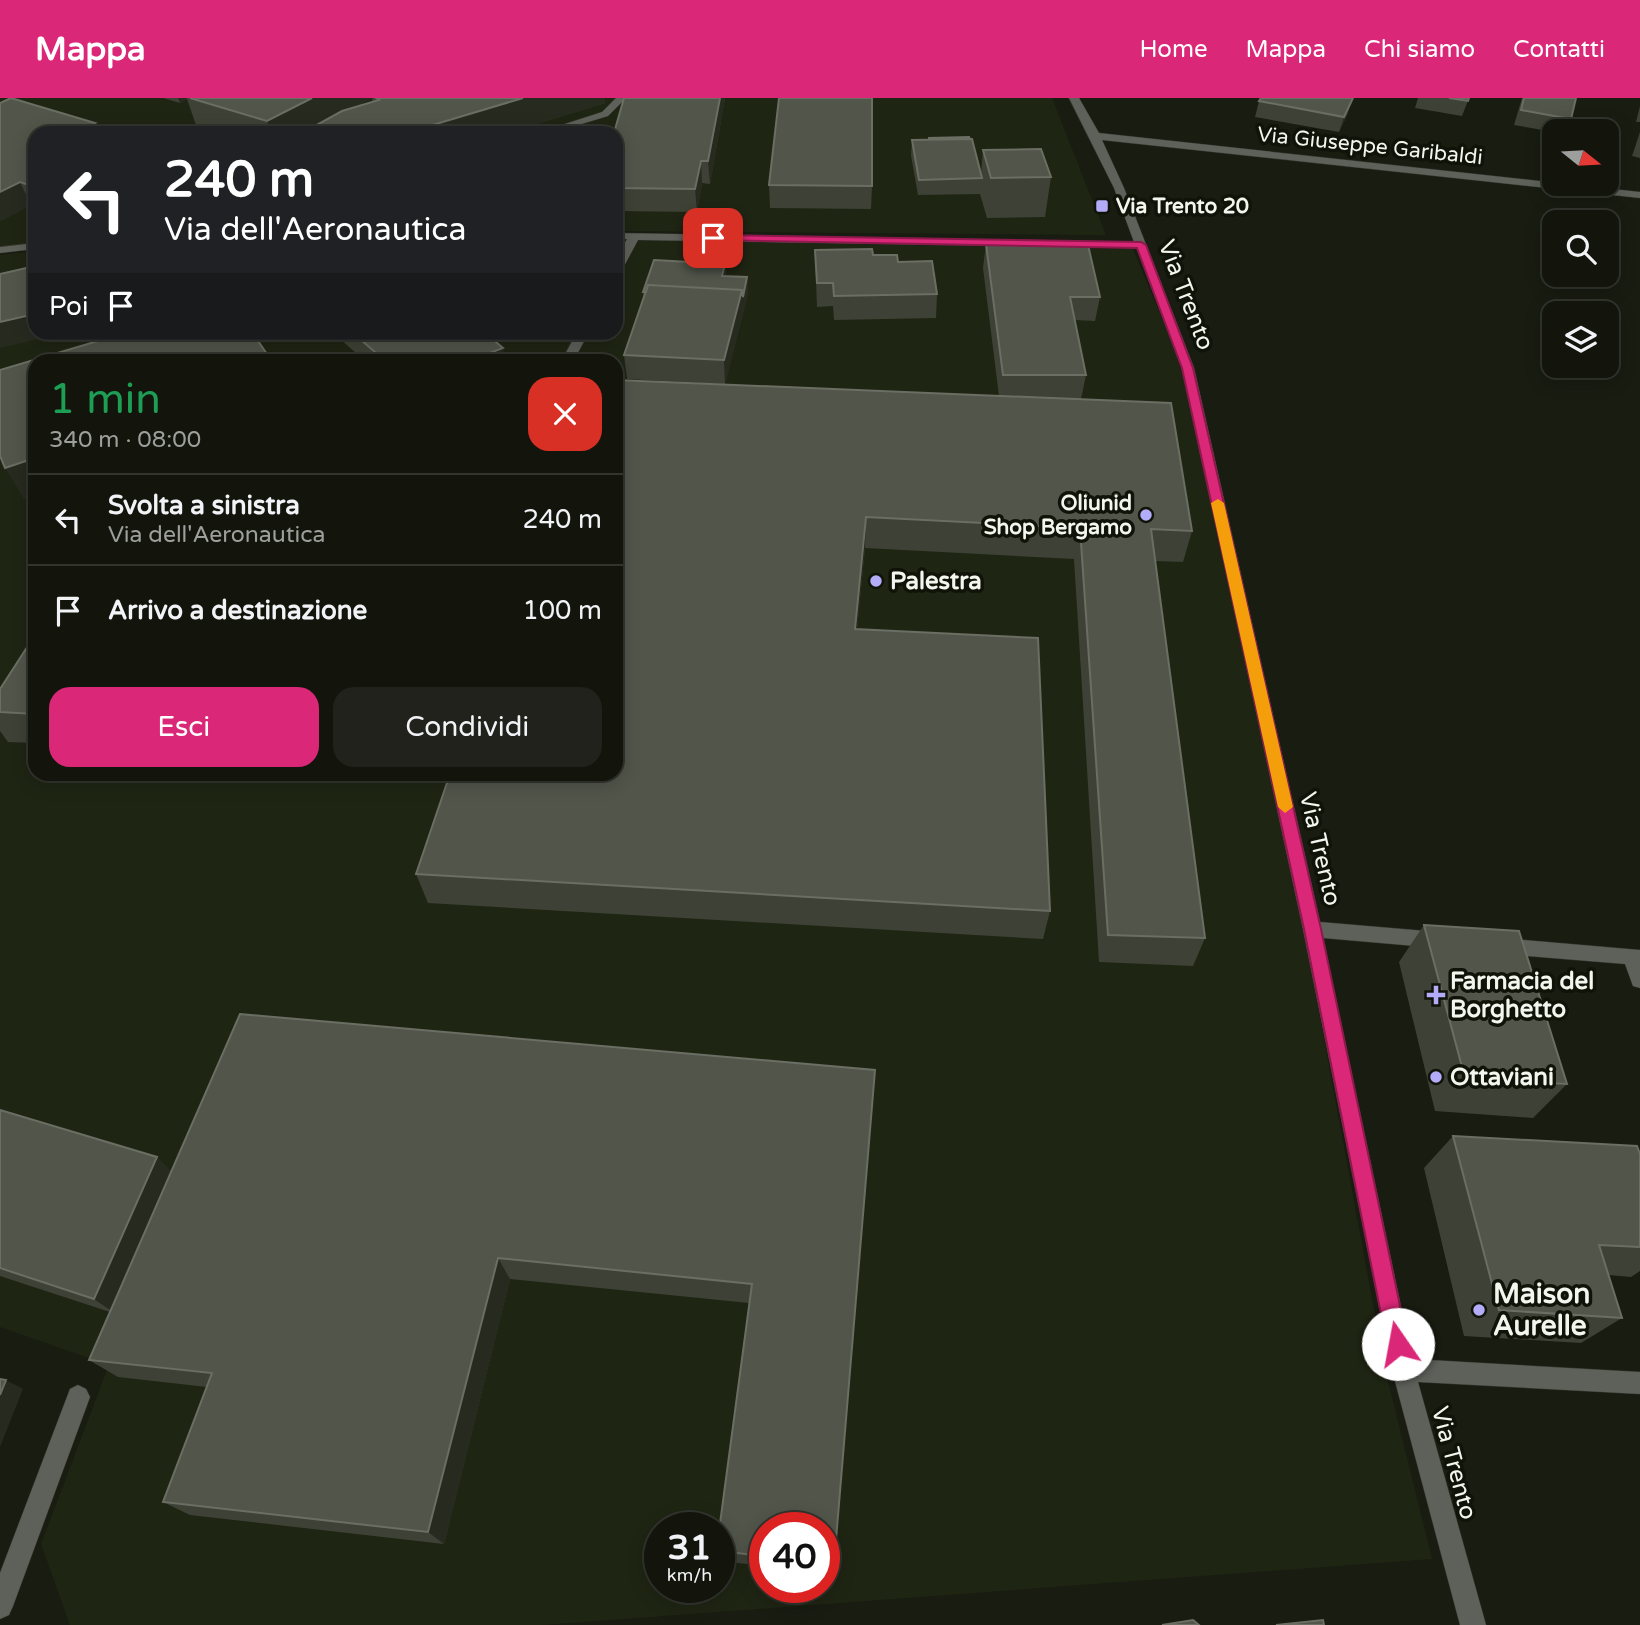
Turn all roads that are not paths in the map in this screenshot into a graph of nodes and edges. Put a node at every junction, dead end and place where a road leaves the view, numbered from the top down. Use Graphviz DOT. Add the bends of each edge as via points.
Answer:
graph roads {
  1 [pos="621,98"];
  2 [pos="1074,98"];
  3 [pos="565,126"];
  4 [pos="1095,136"];
  5 [pos="1640,195"];
  6 [pos="623,236"];
  7 [pos="634,236"];
  8 [pos="1141,245"];
  9 [pos="28,247"];
  10 [pos="0,250"];
  11 [pos="623,257"];
  12 [pos="1312,929"];
  13 [pos="1451,941"];
  14 [pos="1479,944"];
  15 [pos="1635,957"];
  16 [pos="1640,980"];
  17 [pos="1403,1370"];
  18 [pos="1640,1383"];
  19 [pos="78,1397"];
  20 [pos="0,1606"];
  21 [pos="1473,1625"];
  1 -- 3 [label="street" via="605,114"];
  2 -- 4 [label="street, Via Trento"];
  4 -- 5 [label="street, Via Giuseppe Garibaldi"];
  4 -- 8 [label="street, Via Trento"];
  6 -- 7 [label="street"];
  7 -- 8 [label="street"];
  7 -- 11 [label="street"];
  8 -- 12 [label="street, Via Trento" via="1188,368"];
  9 -- 10 [label="street"];
  12 -- 13 [label="street"];
  12 -- 17 [label="street, Via Trento"];
  14 -- 15 [label="street"];
  15 -- 16 [label="street"];
  17 -- 18 [label="street"];
  17 -- 21 [label="street, Via Trento"];
  19 -- 20 [label="street"];
}
